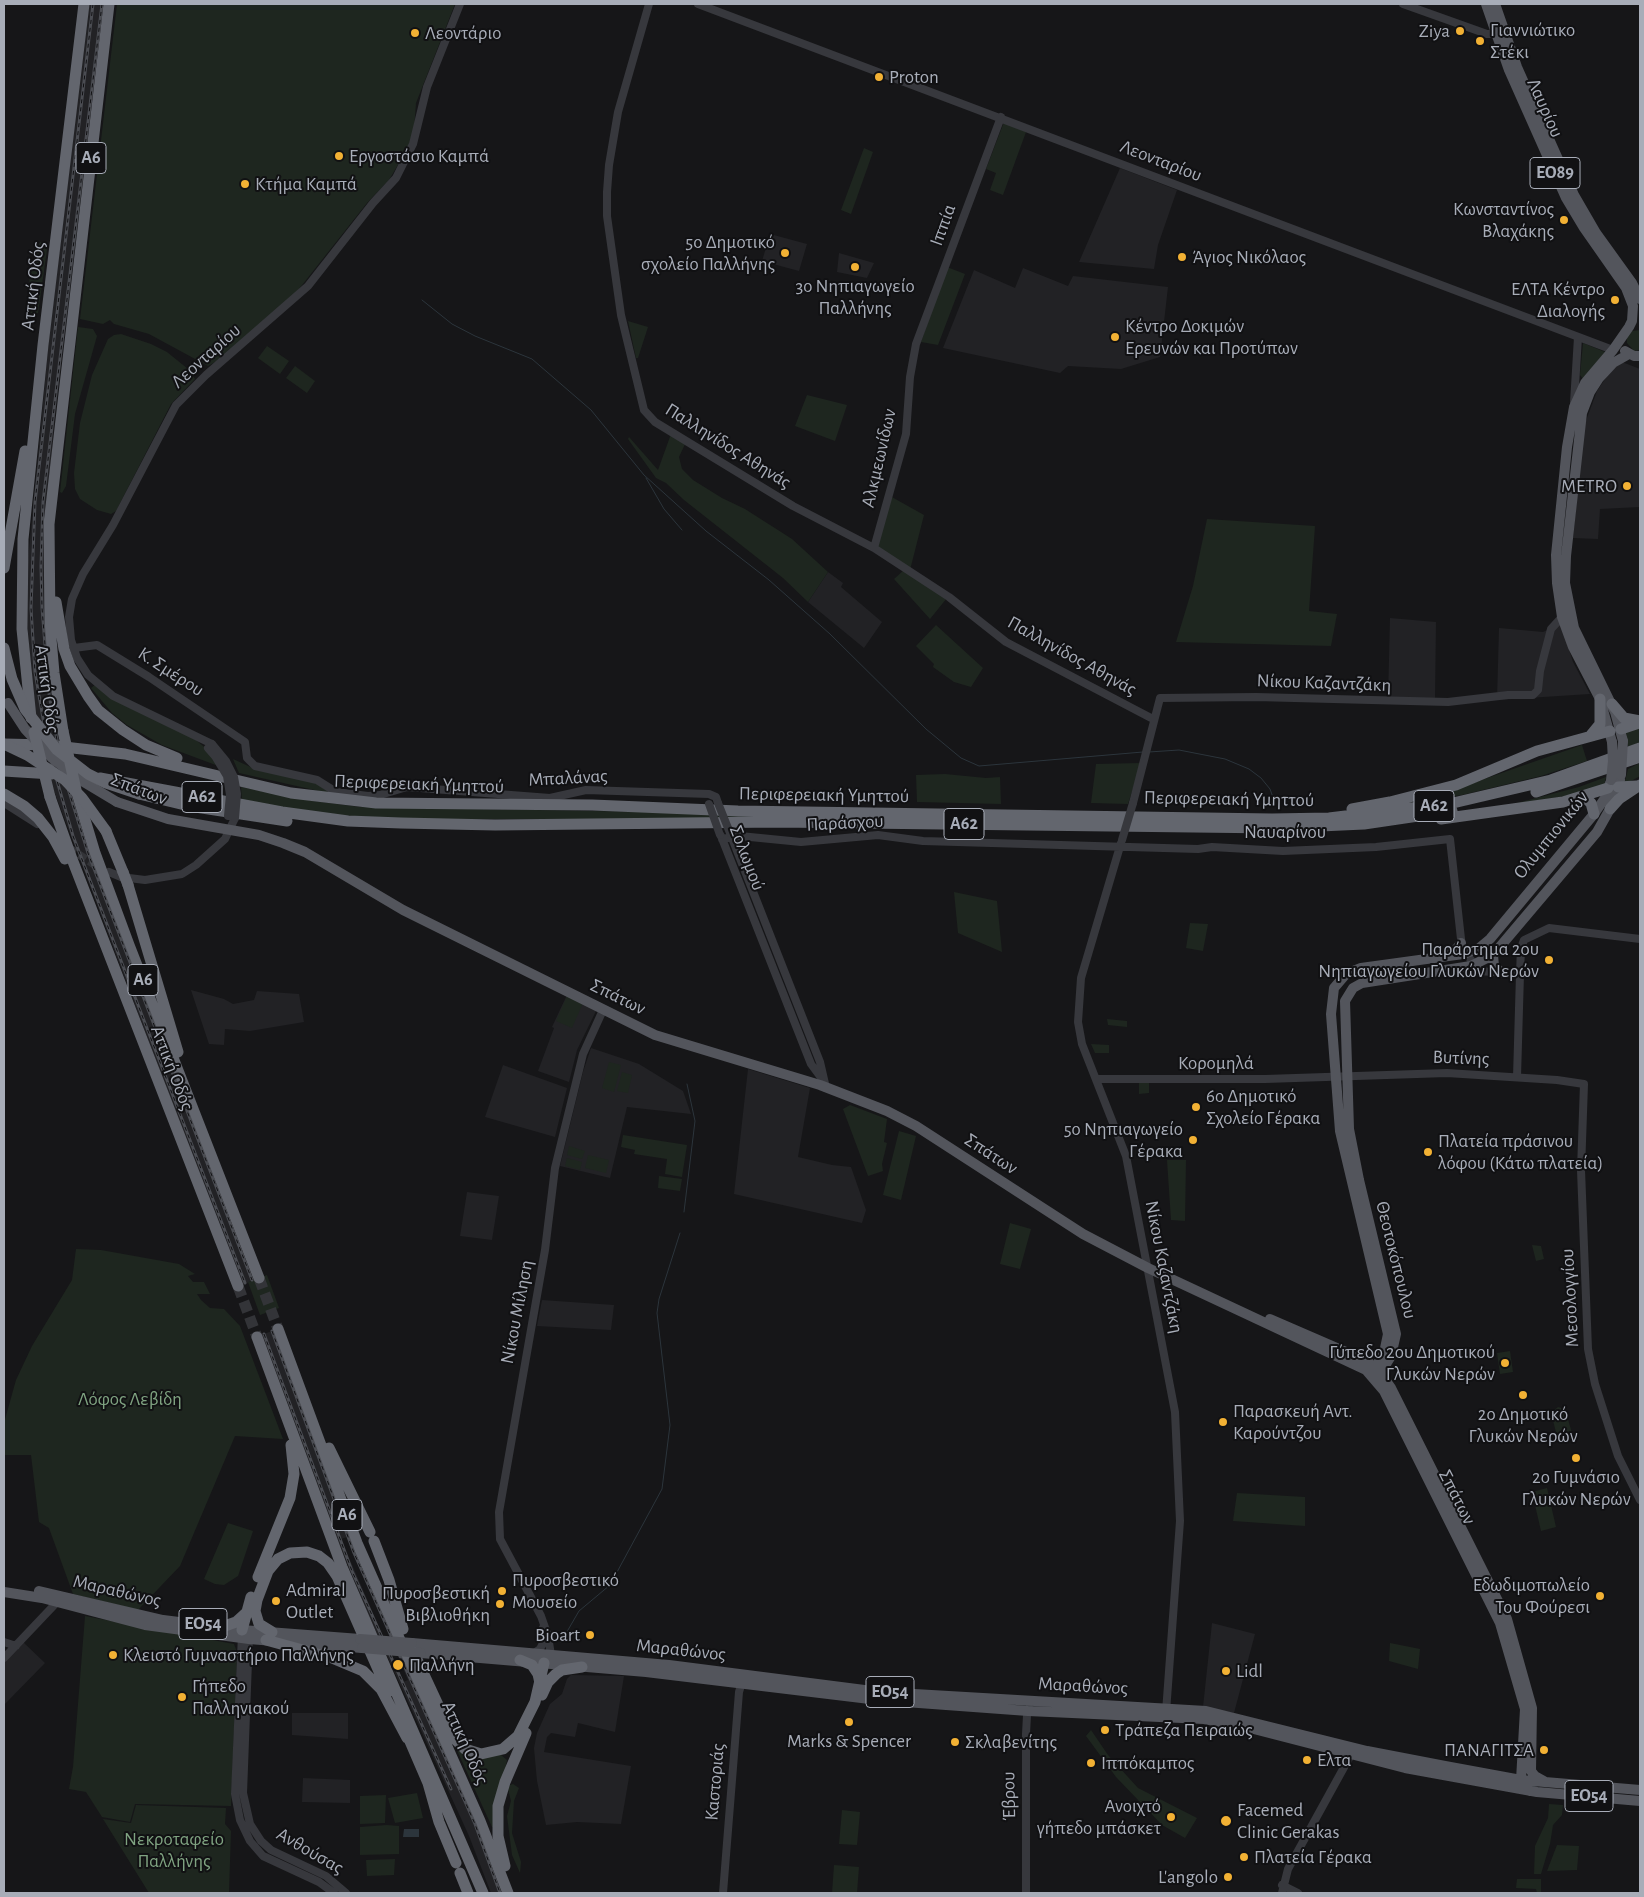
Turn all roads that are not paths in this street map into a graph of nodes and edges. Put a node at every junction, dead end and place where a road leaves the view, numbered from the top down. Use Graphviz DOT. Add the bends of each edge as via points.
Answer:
graph roads {
  1 [pos="84,4"];
  2 [pos="109,4"];
  3 [pos="460,4"];
  4 [pos="649,4"];
  5 [pos="698,4"];
  6 [pos="1403,4"];
  7 [pos="1486,4"];
  8 [pos="1495,4"];
  9 [pos="1501,34"];
  10 [pos="1001,117"];
  11 [pos="1640,299"];
  12 [pos="1640,325"];
  13 [pos="1629,327"];
  14 [pos="1622,336"];
  15 [pos="1578,337"];
  16 [pos="916,344"];
  17 [pos="43,346"];
  18 [pos="1613,350"];
  19 [pos="1629,354"];
  20 [pos="1640,356"];
  21 [pos="1575,373"];
  22 [pos="1590,383"];
  23 [pos="1574,407"];
  24 [pos="55,463"];
  25 [pos="874,548"];
  26 [pos="4,568"];
  27 [pos="1562,617"];
  28 [pos="4,648"];
  29 [pos="74,648"];
  30 [pos="5,699"];
  31 [pos="1600,699"];
  32 [pos="1612,704"];
  33 [pos="1154,719"];
  34 [pos="1640,721"];
  35 [pos="1591,735"];
  36 [pos="1616,735"];
  37 [pos="245,742"];
  38 [pos="4,744"];
  39 [pos="1640,748"];
  40 [pos="1640,758"];
  41 [pos="4,771"];
  42 [pos="1613,785"];
  43 [pos="1639,785"];
  44 [pos="292,793"];
  45 [pos="4,794"];
  46 [pos="709,794"];
  47 [pos="1578,799"];
  48 [pos="4,803"];
  49 [pos="1610,809"];
  50 [pos="1594,814"];
  51 [pos="1221,817"];
  52 [pos="401,823"];
  53 [pos="37,824"];
  54 [pos="1322,826"];
  55 [pos="227,830"];
  56 [pos="731,835"];
  57 [pos="721,837"];
  58 [pos="1121,843"];
  59 [pos="109,872"];
  60 [pos="1640,939"];
  61 [pos="1461,941"];
  62 [pos="108,952"];
  63 [pos="1468,953"];
  64 [pos="1493,955"];
  65 [pos="1439,958"];
  66 [pos="1476,964"];
  67 [pos="1502,972"];
  68 [pos="1520,974"];
  69 [pos="603,1010"];
  70 [pos="1349,1076"];
  71 [pos="1336,1077"];
  72 [pos="1517,1077"];
  73 [pos="1096,1079"];
  74 [pos="1584,1084"];
  75 [pos="825,1085"];
  76 [pos="1352,1145"];
  77 [pos="1347,1162"];
  78 [pos="216,1168"];
  79 [pos="1148,1268"];
  80 [pos="258,1278"];
  81 [pos="238,1286"];
  82 [pos="257,1337"];
  83 [pos="1376,1374"];
  84 [pos="273,1378"];
  85 [pos="1640,1500"];
  86 [pos="4,1585"];
  87 [pos="4,1592"];
  88 [pos="59,1599"];
  89 [pos="247,1612"];
  90 [pos="541,1616"];
  91 [pos="222,1627"];
  92 [pos="245,1634"];
  93 [pos="269,1636"];
  94 [pos="4,1642"];
  95 [pos="361,1644"];
  96 [pos="16,1646"];
  97 [pos="534,1653"];
  98 [pos="4,1658"];
  99 [pos="548,1659"];
  100 [pos="520,1660"];
  101 [pos="582,1667"];
  102 [pos="743,1679"];
  103 [pos="542,1689"];
  104 [pos="1036,1702"];
  105 [pos="1028,1711"];
  106 [pos="1166,1712"];
  107 [pos="414,1749"];
  108 [pos="1353,1751"];
  109 [pos="1521,1780"];
  110 [pos="1552,1783"];
  111 [pos="1640,1790"];
  112 [pos="1530,1791"];
  113 [pos="1640,1801"];
  114 [pos="1282,1884"];
  115 [pos="334,1893"];
  116 [pos="346,1893"];
  117 [pos="468,1893"];
  118 [pos="484,1893"];
  119 [pos="509,1893"];
  120 [pos="724,1893"];
  121 [pos="1026,1893"];
  122 [pos="1282,1893"];
  123 [pos="1298,1893"];
  1 -- 17 [label="highway, Αττική Οδός / Α6"];
  2 -- 24 [label="highway, Αττική Οδός / Α6"];
  3 -- 29 [label="street, Λεονταρίου" via="427,87 414,144 393,182 308,286 188,392 168,418 113,525 75,590 69,617"];
  4 -- 25 [label="street, Παλληνίδος Αθηνάς" via="618,112 607,192 607,216 621,315 644,410 655,422 794,506"];
  5 -- 10 [label="street, Λεονταρίου"];
  6 -- 9 [label="street" via="1487,34"];
  7 -- 9 [label="main road, Λαυρίου / ΕΟ89"];
  8 -- 9 [label="main road, Λαυρίου / ΕΟ89"];
  9 -- 11 [label="main road, Λαυρίου / ΕΟ89" via="1578,203"];
  9 -- 13 [label="main road, Λαυρίου / ΕΟ89" via="1509,70 1566,198 1630,295 1633,314"];
  10 -- 15 [label="street, Λεονταρίου"];
  10 -- 16 [label="street, Ιππία"];
  12 -- 13 [label="main road"];
  13 -- 14 [label="main road"];
  14 -- 18 [label="main road, Ολυμπιονικών"];
  14 -- 19 [label="main road" via="1622,345"];
  15 -- 18 [label="street, Λεονταρίου"];
  15 -- 21 [label="street"];
  16 -- 25 [label="street, Αλκμεωνίδων" via="906,434"];
  17 -- 26 [label="highway"];
  17 -- 62 [label="highway, Αττική Οδός / Α6, bridge" via="21,576 23,652 34,732 50,797"];
  18 -- 22 [label="main road, Ολυμπιονικών"];
  19 -- 20 [label="main road"];
  19 -- 22 [label="main road, Ολυμπιονικών"];
  21 -- 22 [label="street" via="1578,380"];
  21 -- 23 [label="street"];
  22 -- 23 [label="main road, Ολυμπιονικών"];
  22 -- 32 [label="main road, Ολυμπιονικών" via="1580,425 1565,583 1574,628"];
  23 -- 27 [label="main road, Ολυμπιονικών" via="1556,554"];
  24 -- 44 [label="highway" via="56,612 70,666 88,696 112,722 153,748 194,764"];
  24 -- 78 [label="highway, Αττική Οδός / Α6, bridge" via="49,524 48,593 54,673 76,790 129,945"];
  25 -- 33 [label="street, Παλληνίδος Αθηνάς" via="949,597 1006,642"];
  27 -- 31 [label="main road, Ολυμπιονικών" via="1576,655"];
  27 -- 33 [label="street, Νίκου Καζαντζάκη" via="1551,628 1537,693 1448,702 1168,697 1160,698"];
  28 -- 52 [label="highway, bridge" via="12,679 25,709 57,750 88,774 106,783 189,806 301,823"];
  29 -- 37 [label="street, Κ. Σμέρου" via="92,645 105,648"];
  29 -- 55 [label="street, Λεονταρίου, bridge" via="81,666 103,689 194,735 226,761 234,777 237,794"];
  30 -- 55 [label="main road, Σπάτων, bridge" via="25,729 52,758 82,782 117,802 156,816"];
  31 -- 35 [label="highway" via="1600,724"];
  31 -- 36 [label="main road, Ολυμπιονικών"];
  32 -- 34 [label="highway" via="1624,718"];
  32 -- 36 [label="main road, Ολυμπιονικών"];
  33 -- 58 [label="street, Νίκου Καζαντζάκη, bridge"];
  34 -- 36 [label="highway"];
  35 -- 36 [label="highway"];
  35 -- 51 [label="highway" via="1528,754 1456,785 1390,802 1310,814"];
  36 -- 42 [label="main road, Ολυμπιονικών, bridge"];
  36 -- 42 [label="main road, Ολυμπιονικών, bridge" via="1621,774"];
  37 -- 46 [label="street, Μπαλάνας" via="247,758 255,766 317,780 336,792 368,796 407,787 550,798 586,790"];
  38 -- 44 [label="highway, Περιφερειακή Υμηττού / Α62" via="48,745 125,754"];
  38 -- 78 [label="highway, bridge" via="65,780 106,831 124,872"];
  39 -- 51 [label="highway, Περιφερειακή Υμηττού / Α62" via="1552,780 1452,803 1329,818"];
  40 -- 54 [label="highway, Περιφερειακή Υμηττού / Α62" via="1551,788 1455,810 1404,819"];
  41 -- 52 [label="highway, Περιφερειακή Υμηττού / Α62" via="120,781 282,812 348,821"];
  42 -- 43 [label="highway"];
  42 -- 47 [label="highway"];
  42 -- 49 [label="main road, Ολυμπιονικών"];
  42 -- 50 [label="main road, Ολυμπιονικών"];
  43 -- 49 [label="highway" via="1619,798"];
  44 -- 51 [label="highway, Περιφερειακή Υμηττού / Α62" via="404,804"];
  45 -- 62 [label="highway" via="35,815 53,837"];
  46 -- 56 [label="street, Σολωμού, bridge" via="716,797"];
  46 -- 57 [label="street, Σολωμού, bridge" via="709,804"];
  47 -- 50 [label="highway" via="1591,803"];
  47 -- 54 [label="highway" via="1413,823 1372,827"];
  48 -- 53 [label="street"];
  49 -- 64 [label="main road, Ολυμπιονικών" via="1597,832"];
  50 -- 63 [label="main road, Ολυμπιονικών" via="1490,939"];
  52 -- 54 [label="highway, Περιφερειακή Υμηττού / Α62"];
  55 -- 59 [label="street, Λεονταρίου" via="212,851 189,869 170,877 136,879"];
  55 -- 69 [label="main road, Σπάτων" via="259,835 305,852 403,910"];
  56 -- 57 [label="street, Παράσχου"];
  56 -- 58 [label="street, Παράσχου" via="801,842 878,835 923,841"];
  56 -- 75 [label="street, Σολωμού" via="820,1062"];
  57 -- 75 [label="street, Σολωμού" via="811,1064"];
  58 -- 61 [label="street, Ναυαρίνου" via="1283,851 1376,847 1450,839"];
  58 -- 73 [label="street, Νίκου Καζαντζάκη" via="1080,987 1078,1022 1082,1044"];
  60 -- 68 [label="street" via="1549,928 1527,937 1522,944"];
  61 -- 63 [label="street"];
  61 -- 65 [label="main road" via="1454,952"];
  62 -- 81 [label="highway, Αττική Οδός / Α6"];
  63 -- 65 [label="main road, Ολυμπιονικών"];
  63 -- 66 [label="street"];
  64 -- 66 [label="main road, Ολυμπιονικών"];
  64 -- 67 [label="main road" via="1494,966"];
  65 -- 71 [label="main road, Ολυμπιονικών" via="1361,968 1339,981 1331,1002"];
  66 -- 67 [label="street" via="1490,972"];
  66 -- 70 [label="main road, Ολυμπιονικών" via="1366,982 1353,988 1344,1006"];
  67 -- 68 [label="street"];
  68 -- 72 [label="street"];
  69 -- 75 [label="main road, Σπάτων" via="655,1035"];
  69 -- 90 [label="street, Νίκου Μίληση" via="583,1054 555,1168 545,1250 499,1512 501,1543"];
  70 -- 71 [label="street, Βυτίνης"];
  70 -- 72 [label="street, Βυτίνης" via="1447,1073"];
  70 -- 76 [label="main road, Ολυμπιονικών" via="1348,1121"];
  71 -- 73 [label="street, Κορομηλά"];
  71 -- 77 [label="main road, Ολυμπιονικών" via="1340,1131"];
  72 -- 74 [label="street, Βυτίνης"];
  73 -- 79 [label="street, Νίκου Καζαντζάκη" via="1126,1156"];
  74 -- 85 [label="street, Μεσολογγίου" via="1581,1170 1588,1349 1618,1456"];
  75 -- 79 [label="main road, Σπάτων" via="899,1116 1083,1234"];
  76 -- 83 [label="main road, Θεοτοκόπουλου" via="1395,1327 1391,1356"];
  77 -- 83 [label="main road, Θεοτοκόπουλου" via="1387,1328 1388,1343"];
  78 -- 80 [label="highway, Αττική Οδός / Α6"];
  79 -- 83 [label="main road, Σπάτων"];
  79 -- 106 [label="street, Νίκου Καζαντζάκη" via="1175,1412 1180,1481 1179,1548"];
  82 -- 84 [label="highway, Α6"];
  83 -- 109 [label="main road, Σπάτων" via="1502,1628 1526,1713"];
  83 -- 110 [label="main road, Σπάτων" via="1390,1388 1509,1625 1532,1708 1531,1771"];
  84 -- 89 [label="highway" via="292,1446 293,1483 287,1508 259,1572"];
  84 -- 118 [label="highway, Α6" via="342,1567"];
  86 -- 88 [label="main road, Μαραθώνος / ΕΟ54"];
  87 -- 88 [label="main road, Μαραθώνος / ΕΟ54"];
  88 -- 91 [label="main road, Μαραθώνος / ΕΟ54"];
  88 -- 92 [label="main road, Μαραθώνος / ΕΟ54" via="145,1625"];
  88 -- 96 [label="street"];
  89 -- 91 [label="highway" via="236,1622"];
  89 -- 92 [label="highway"];
  90 -- 97 [label="street, Νίκου Μίληση" via="542,1643"];
  90 -- 99 [label="street, Νίκου Μίληση" via="548,1636"];
  91 -- 92 [label="main road, Μαραθώνος / ΕΟ54"];
  92 -- 93 [label="main road, Μαραθώνος / ΕΟ54"];
  92 -- 115 [label="street, Ανθούσας" via="235,1799 242,1827 263,1856 319,1882"];
  92 -- 116 [label="street, Ανθούσας" via="243,1793 250,1824 271,1850 326,1876"];
  93 -- 95 [label="main road, Μαραθώνος / ΕΟ54"];
  93 -- 107 [label="highway" via="363,1671 381,1689"];
  93 -- 107 [label="highway" via="255,1611 256,1600 270,1567 290,1552 307,1552 322,1558 337,1576"];
  94 -- 96 [label="street"];
  95 -- 97 [label="main road, Μαραθώνος / ΕΟ54, bridge" via="412,1643"];
  95 -- 100 [label="main road, Μαραθώνος / ΕΟ54, bridge" via="422,1653"];
  96 -- 98 [label="street"];
  97 -- 99 [label="main road, Μαραθώνος / ΕΟ54"];
  99 -- 100 [label="main road, Μαραθώνος / ΕΟ54"];
  99 -- 101 [label="main road, Μαραθώνος / ΕΟ54"];
  99 -- 102 [label="main road, Μαραθώνος / ΕΟ54" via="663,1664"];
  99 -- 103 [label="highway"];
  100 -- 103 [label="highway" via="528,1662 536,1671"];
  101 -- 102 [label="main road, Μαραθώνος / ΕΟ54"];
  101 -- 103 [label="highway" via="560,1672"];
  102 -- 104 [label="main road, Μαραθώνος / ΕΟ54"];
  102 -- 105 [label="main road, Μαραθώνος / ΕΟ54" via="878,1700"];
  102 -- 120 [label="street, Καστοριάς"];
  103 -- 119 [label="highway" via="498,1806 498,1836"];
  103 -- 119 [label="highway, Αττική Οδός / Α6" via="523,1727 509,1746 481,1754 459,1744 448,1728 402,1627 372,1536 278,1329 357,1543 477,1813"];
  104 -- 105 [label="street"];
  104 -- 106 [label="main road, Μαραθώνος / ΕΟ54"];
  105 -- 106 [label="main road, Μαραθώνος / ΕΟ54"];
  105 -- 121 [label="street, Έβρου"];
  106 -- 108 [label="main road, Μαραθώνος / ΕΟ54" via="1206,1711 1238,1717"];
  107 -- 117 [label="highway"];
  108 -- 109 [label="main road, Μαραθώνος / ΕΟ54"];
  108 -- 112 [label="main road, Μαραθώνος / ΕΟ54"];
  108 -- 114 [label="street"];
  109 -- 110 [label="main road, Μαραθώνος / ΕΟ54"];
  109 -- 112 [label="main road"];
  110 -- 111 [label="main road, Μαραθώνος / ΕΟ54"];
  112 -- 113 [label="main road, Μαραθώνος / ΕΟ54"];
  114 -- 122 [label="street"];
  114 -- 123 [label="street"];
}
